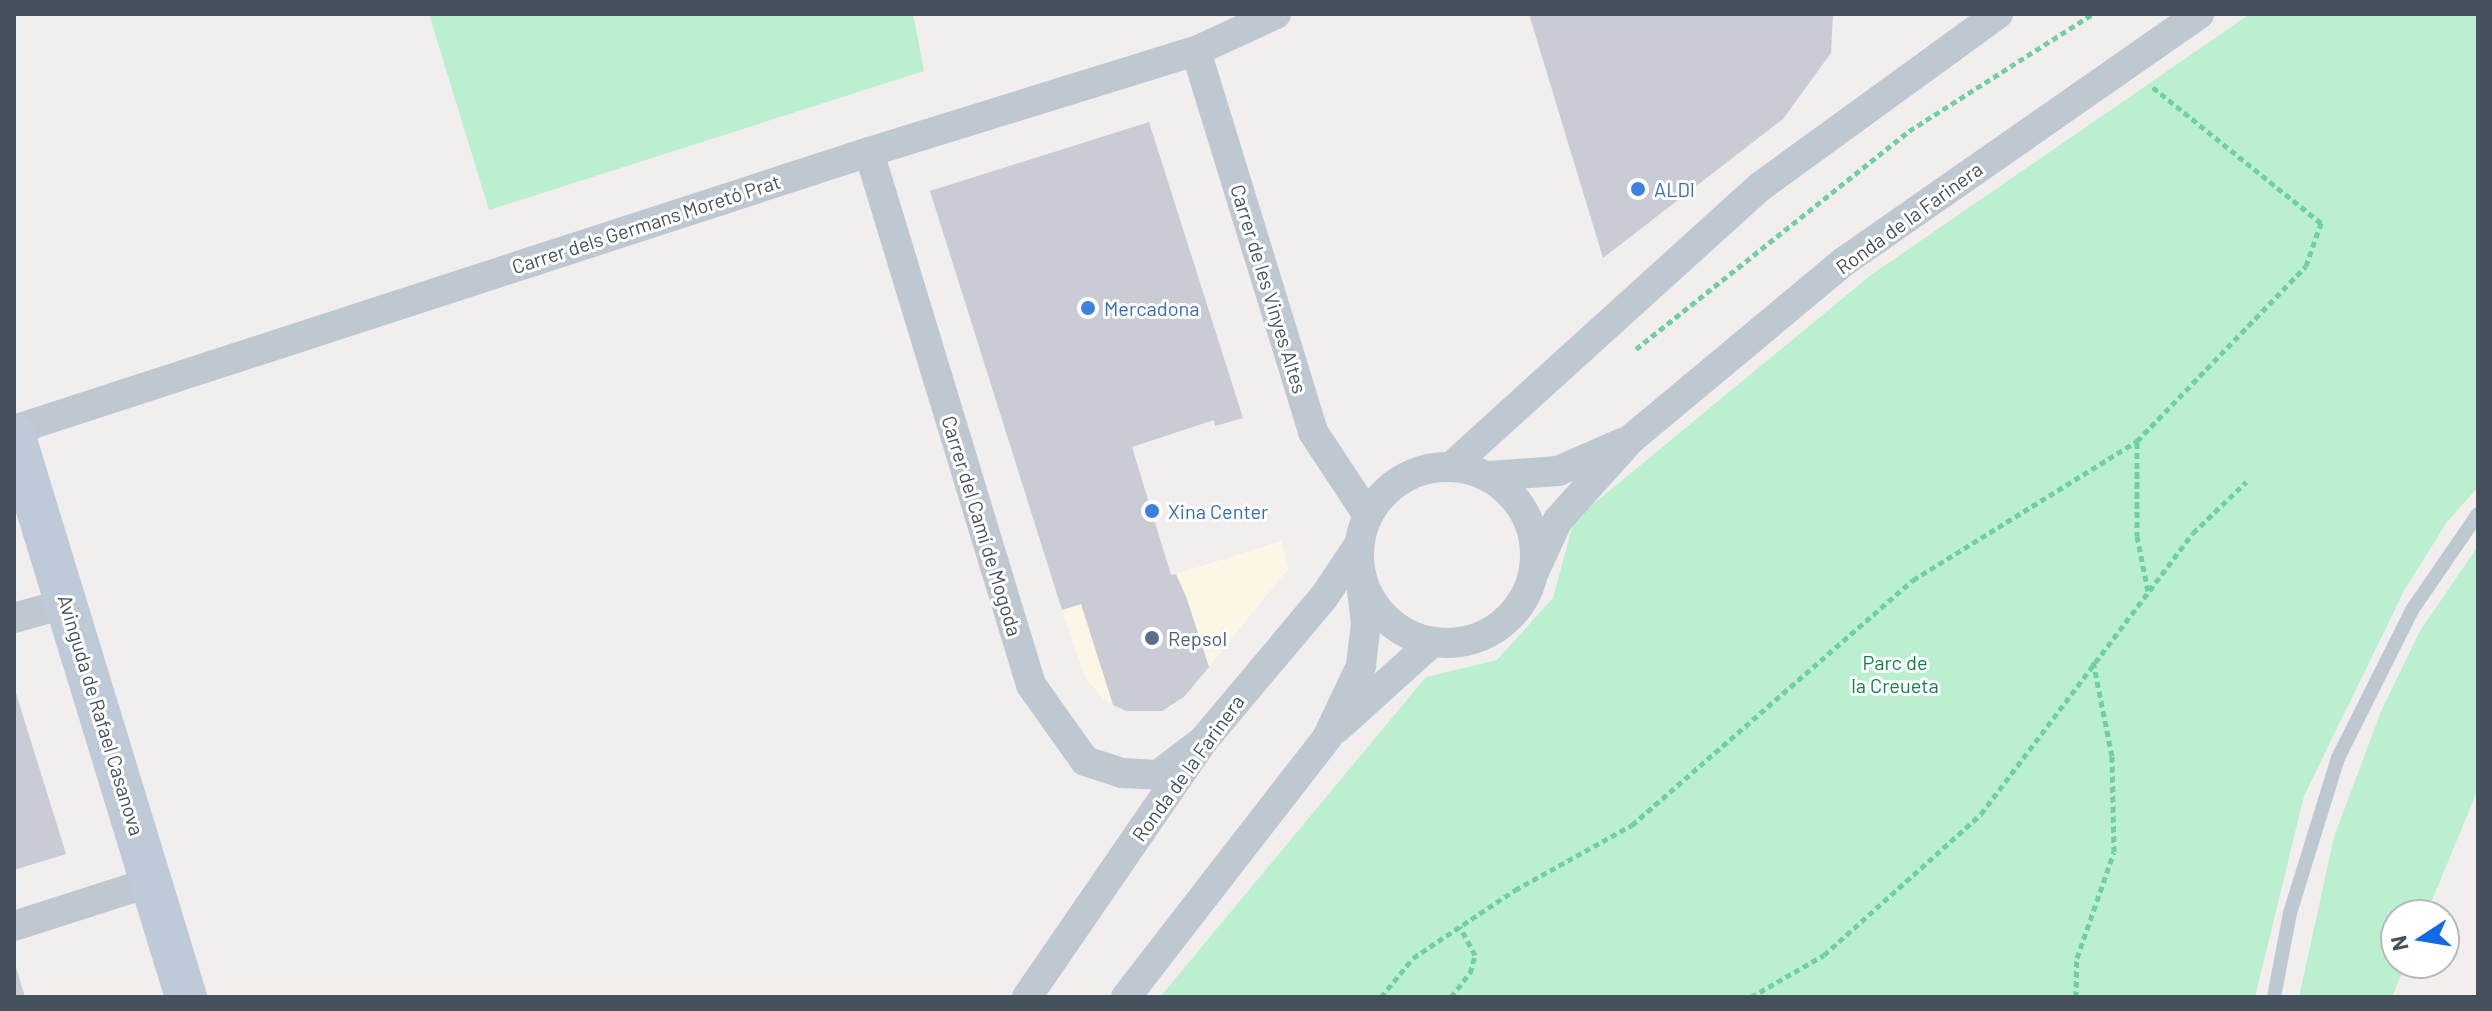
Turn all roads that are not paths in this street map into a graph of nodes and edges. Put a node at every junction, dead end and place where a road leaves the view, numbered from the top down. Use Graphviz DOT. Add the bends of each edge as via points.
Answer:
graph roads {
  1 [pos="1276,14"];
  2 [pos="1998,14"];
  3 [pos="2199,14"];
  4 [pos="1964,28"];
  5 [pos="1196,51"];
  6 [pos="869,152"];
  7 [pos="14,432"];
  8 [pos="1631,439"];
  9 [pos="1453,465"];
  10 [pos="1489,476"];
  11 [pos="1367,514"];
  12 [pos="2478,514"];
  13 [pos="1358,546"];
  14 [pos="1534,572"];
  15 [pos="1361,579"];
  16 [pos="67,603"];
  17 [pos="14,618"];
  18 [pos="1431,643"];
  19 [pos="1327,738"];
  20 [pos="1203,741"];
  21 [pos="151,882"];
  22 [pos="14,926"];
  23 [pos="186,997"];
  24 [pos="1027,997"];
  25 [pos="1126,997"];
  26 [pos="2274,997"];
  1 -- 5 [label="street, Carrer dels Germans Moretó Prat"];
  2 -- 4 [label="street"];
  3 -- 8 [label="street, Ronda de la Farinera" via="1845,261"];
  4 -- 9 [label="street" via="1761,186"];
  5 -- 6 [label="street, Carrer dels Germans Moretó Prat"];
  5 -- 11 [label="street, Carrer de les Vinyes Altes" via="1313,432"];
  6 -- 7 [label="street, Carrer dels Germans Moretó Prat"];
  6 -- 20 [label="street, Carrer del Camí de Mogoda" via="1031,685 1085,761 1122,773 1158,775"];
  7 -- 16 [label="street, Avinguda de Rafael Casanova"];
  8 -- 10 [label="street, Ronda de la Farinera" via="1558,471"];
  8 -- 14 [label="street, Ronda de la Farinera" via="1558,520"];
  9 -- 10 [label="street"];
  9 -- 11 [label="street" via="1416,471 1387,488"];
  10 -- 14 [label="street" via="1523,512 1534,534"];
  11 -- 13 [label="street"];
  12 -- 26 [label="lane" via="2412,610 2338,758 2294,899"];
  13 -- 15 [label="street"];
  13 -- 20 [label="street, Ronda de la Farinera" via="1324,597"];
  14 -- 18 [label="street" via="1520,607 1496,630 1465,643"];
  15 -- 18 [label="street" via="1375,609"];
  15 -- 19 [label="street" via="1366,623 1361,666"];
  16 -- 17 [label="street"];
  16 -- 21 [label="street, Avinguda de Rafael Casanova"];
  18 -- 19 [label="street"];
  19 -- 25 [label="street"];
  20 -- 24 [label="street, Ronda de la Farinera"];
  21 -- 22 [label="street"];
  21 -- 23 [label="street, Avinguda de Rafael Casanova"];
}
